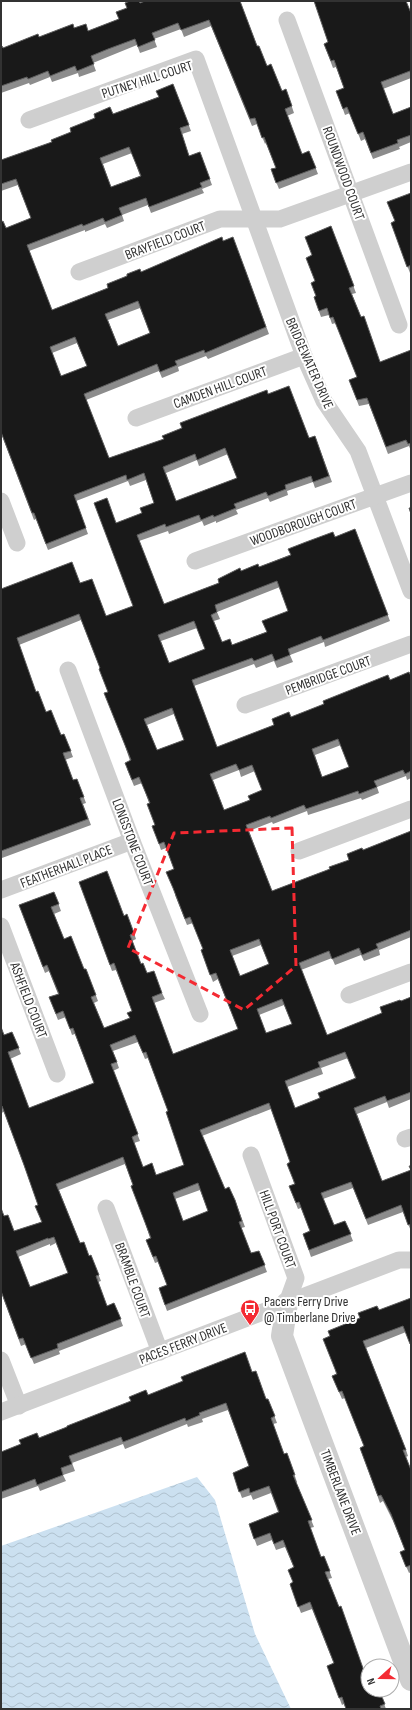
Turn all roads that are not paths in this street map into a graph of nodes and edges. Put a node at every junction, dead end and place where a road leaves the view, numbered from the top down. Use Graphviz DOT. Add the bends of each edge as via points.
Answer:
graph roads {
  1 [pos="288,20"];
  2 [pos="29,120"];
  3 [pos="411,172"];
  4 [pos="351,193"];
  5 [pos="253,220"];
  6 [pos="79,272"];
  7 [pos="399,326"];
  8 [pos="304,356"];
  9 [pos="136,418"];
  10 [pos="411,483"];
  11 [pos="376,496"];
  12 [pos="1,501"];
  13 [pos="17,543"];
  14 [pos="195,562"];
  15 [pos="411,591"];
  16 [pos="411,644"];
  17 [pos="68,670"];
  18 [pos="245,705"];
  19 [pos="411,810"];
  20 [pos="132,841"];
  21 [pos="299,851"];
  22 [pos="1,890"];
  23 [pos="1,926"];
  24 [pos="411,972"];
  25 [pos="349,995"];
  26 [pos="200,1014"];
  27 [pos="57,1074"];
  28 [pos="251,1155"];
  29 [pos="106,1208"];
  30 [pos="411,1260"];
  31 [pos="287,1303"];
  32 [pos="160,1352"];
  33 [pos="1,1360"];
  34 [pos="19,1406"];
  35 [pos="1,1412"];
  36 [pos="411,1680"];
  1 -- 4 [label="street, ROUNDWOOD COURT"];
  2 -- 5 [label="street, PUTNEY HILL COURT" via="196,59"];
  3 -- 4 [label="street, BRAYFIELD COURT"];
  4 -- 5 [label="street, BRAYFIELD COURT" via="280,219"];
  4 -- 7 [label="street, ROUNDWOOD COURT"];
  5 -- 6 [label="street, BRAYFIELD COURT" via="220,219"];
  5 -- 8 [label="street, BRIDGEWATER DRIVE"];
  8 -- 9 [label="street, CAMDEN HILL COURT"];
  8 -- 11 [label="street, BRIDGEWATER DRIVE" via="324,401 358,451"];
  10 -- 11 [label="street, WOODBOROUGH COURT"];
  11 -- 14 [label="street, WOODBOROUGH COURT"];
  11 -- 15 [label="street, BRIDGEWATER DRIVE"];
  12 -- 13 [label="street"];
  16 -- 18 [label="street, PEMBRIDGE COURT"];
  17 -- 20 [label="street, LONGSTONE COURT"];
  19 -- 21 [label="street"];
  20 -- 22 [label="street, FEATHERHALL PLACE"];
  20 -- 26 [label="street, LONGSTONE COURT"];
  23 -- 27 [label="street, ASHFIELD COURT"];
  24 -- 25 [label="street"];
  28 -- 31 [label="street, HILL PORT COURT" via="296,1278"];
  29 -- 32 [label="street, BRAMBLE COURT"];
  30 -- 31 [label="street, PACES FERRY DRIVE" via="399,1260"];
  31 -- 32 [label="street, PACES FERRY DRIVE"];
  31 -- 36 [label="street, TIMBERLANE DRIVE" via="282,1336"];
  32 -- 34 [label="street, PACES FERRY DRIVE"];
  33 -- 34 [label="street"];
  34 -- 35 [label="street, PACES FERRY DRIVE"];
}
